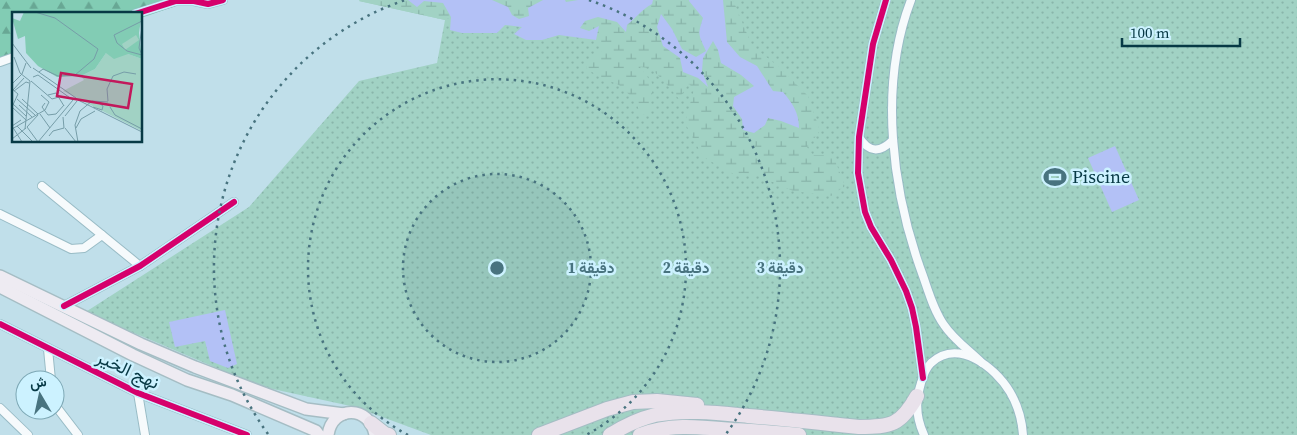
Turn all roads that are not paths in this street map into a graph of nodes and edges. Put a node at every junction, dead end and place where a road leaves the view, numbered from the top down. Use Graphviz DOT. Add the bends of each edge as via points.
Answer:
graph roads {
  1 [pos="223,0"];
  2 [pos="886,0"];
  3 [pos="911,0"];
  4 [pos="141,12"];
  5 [pos="12,58"];
  6 [pos="0,62"];
  7 [pos="859,137"];
  8 [pos="893,140"];
  9 [pos="42,186"];
  10 [pos="234,202"];
  11 [pos="0,214"];
  12 [pos="102,235"];
  13 [pos="140,266"];
  14 [pos="0,276"];
  15 [pos="0,287"];
  16 [pos="64,306"];
  17 [pos="0,324"];
  18 [pos="48,349"];
  19 [pos="982,363"];
  20 [pos="50,370"];
  21 [pos="923,378"];
  22 [pos="138,394"];
  23 [pos="917,396"];
  24 [pos="0,408"];
  25 [pos="344,414"];
  26 [pos="65,418"];
  27 [pos="769,418"];
  28 [pos="375,431"];
  29 [pos="28,435"];
  30 [pos="78,435"];
  31 [pos="146,435"];
  32 [pos="247,435"];
  33 [pos="319,435"];
  34 [pos="328,435"];
  35 [pos="389,435"];
  36 [pos="539,435"];
  37 [pos="610,435"];
  38 [pos="640,435"];
  39 [pos="662,435"];
  40 [pos="728,435"];
  41 [pos="800,435"];
  42 [pos="924,435"];
  43 [pos="1022,435"];
  1 -- 4 [label="street" via="208,4 176,0"];
  2 -- 7 [label="street" via="873,44"];
  3 -- 8 [label="street" via="897,46 892,92"];
  5 -- 6 [label="street"];
  7 -- 8 [label="street" via="873,150 881,149"];
  7 -- 21 [label="street" via="858,173 862,201 871,227 891,260 912,308"];
  8 -- 19 [label="street" via="911,238 933,302 945,327"];
  9 -- 12 [label="street"];
  10 -- 13 [label="street"];
  11 -- 12 [label="street" via="71,249 84,248"];
  12 -- 13 [label="street"];
  13 -- 16 [label="street"];
  14 -- 16 [label="main road"];
  15 -- 33 [label="main road" via="133,355"];
  16 -- 25 [label="main road" via="141,344 285,402 306,409"];
  17 -- 18 [label="street, نهج الخير"];
  18 -- 20 [label="street"];
  18 -- 22 [label="street, نهج الخير"];
  19 -- 21 [label="street" via="968,355 954,353 941,356 930,363"];
  19 -- 43 [label="street" via="1000,378 1017,404"];
  21 -- 23 [label="street"];
  22 -- 31 [label="street"];
  22 -- 32 [label="street, نهج الخير"];
  23 -- 27 [label="highway" via="902,418 877,427"];
  23 -- 42 [label="street" via="917,416"];
  24 -- 29 [label="street"];
  25 -- 28 [label="main road" via="359,414 368,419"];
  25 -- 34 [label="main road" via="334,420"];
  26 -- 30 [label="street"];
  27 -- 36 [label="highway" via="703,406 645,401 619,405"];
  27 -- 37 [label="highway" via="669,413 634,422"];
  28 -- 35 [label="highway"];
  38 -- 41 [label="highway" via="689,426"];
  39 -- 40 [label="highway"];
}
